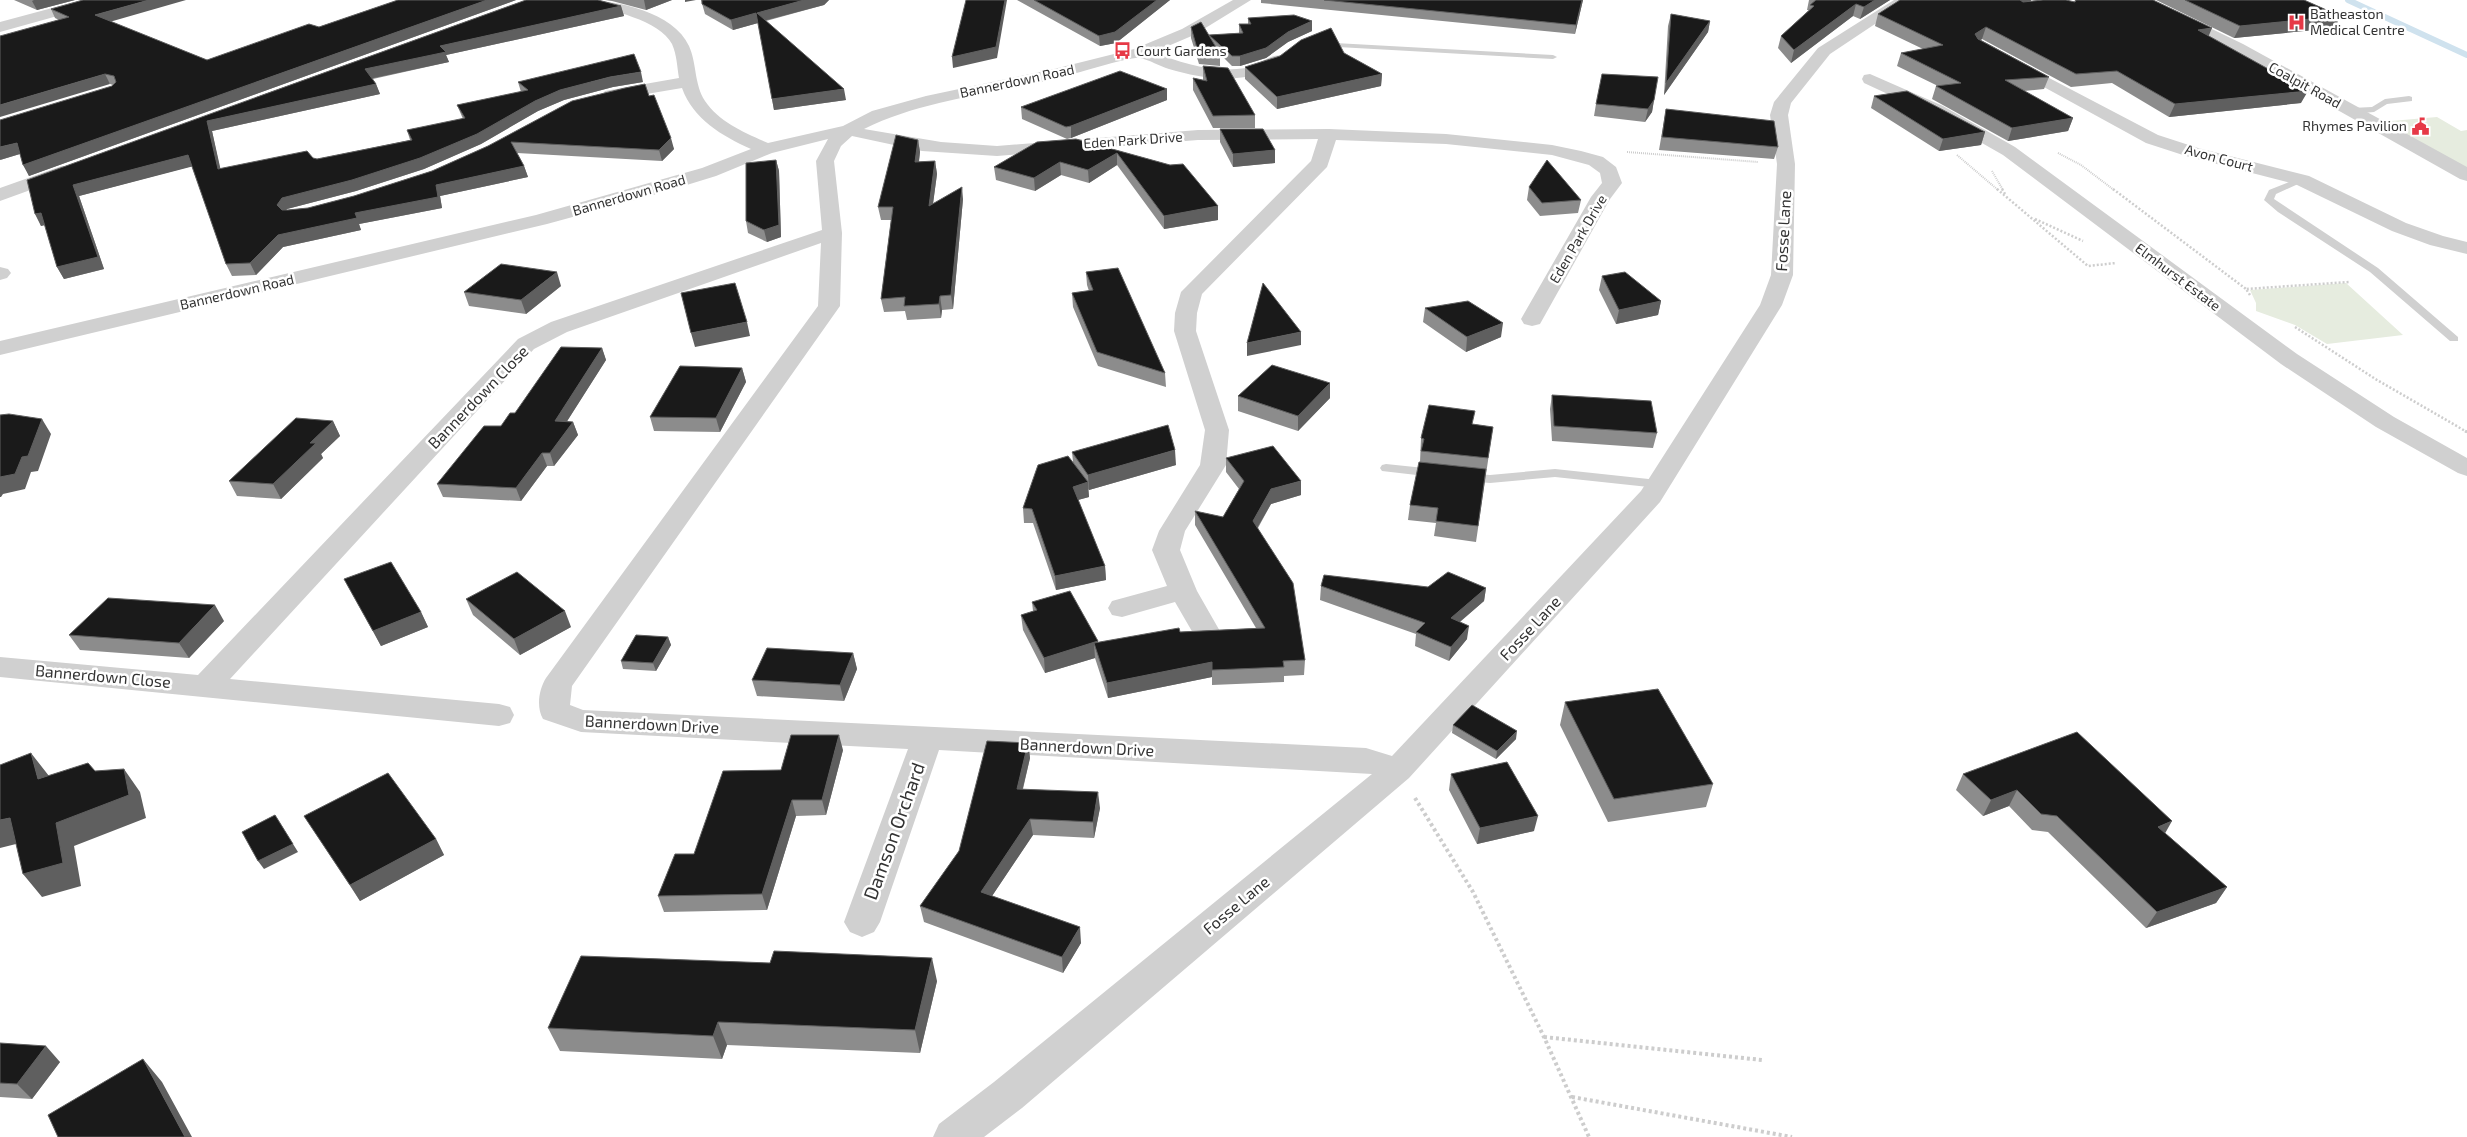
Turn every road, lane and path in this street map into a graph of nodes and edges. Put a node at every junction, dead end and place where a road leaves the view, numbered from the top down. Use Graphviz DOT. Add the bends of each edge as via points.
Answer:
graph roads {
  1 [pos="98,0"];
  2 [pos="590,0"];
  3 [pos="1244,0"];
  4 [pos="1904,0"];
  5 [pos="2140,0"];
  6 [pos="5,23"];
  7 [pos="1319,39"];
  8 [pos="1338,45"];
  9 [pos="1292,49"];
  10 [pos="1140,52"];
  11 [pos="1998,56"];
  12 [pos="1553,57"];
  13 [pos="688,82"];
  14 [pos="1877,86"];
  15 [pos="598,98"];
  16 [pos="2409,100"];
  17 [pos="2352,111"];
  18 [pos="848,130"];
  19 [pos="1330,134"];
  20 [pos="766,150"];
  21 [pos="1575,155"];
  22 [pos="1957,155"];
  23 [pos="1786,164"];
  24 [pos="74,168"];
  25 [pos="1990,168"];
  26 [pos="2467,175"];
  27 [pos="2302,180"];
  28 [pos="0,196"];
  29 [pos="2007,197"];
  30 [pos="2030,216"];
  31 [pos="832,233"];
  32 [pos="2084,241"];
  33 [pos="2467,248"];
  34 [pos="2121,263"];
  35 [pos="2347,282"];
  36 [pos="2229,315"];
  37 [pos="1532,319"];
  38 [pos="2290,325"];
  39 [pos="2454,340"];
  40 [pos="0,348"];
  41 [pos="2467,432"];
  42 [pos="1386,468"];
  43 [pos="2467,468"];
  44 [pos="1658,484"];
  45 [pos="1183,591"];
  46 [pos="1122,608"];
  47 [pos="1207,633"];
  48 [pos="0,667"];
  49 [pos="206,686"];
  50 [pos="499,715"];
  51 [pos="927,739"];
  52 [pos="1398,770"];
  53 [pos="862,922"];
  54 [pos="1544,1037"];
  55 [pos="1762,1060"];
  56 [pos="1572,1097"];
  57 [pos="953,1137"];
  58 [pos="1589,1137"];
  59 [pos="1792,1137"];
  1 -- 6 [label="street"];
  2 -- 13 [label="street" via="647,18 674,34 686,55"];
  3 -- 10 [label="street, Bannerdown Road" via="1188,32"];
  4 -- 23 [label="street, Fosse Lane" via="1824,51 1783,102 1779,115"];
  5 -- 17 [label="street, Coalpit Road" via="2237,47"];
  7 -- 8 [label="street"];
  8 -- 12 [label="lane"];
  9 -- 10 [label="street" via="1274,63 1236,73 1187,70"];
  10 -- 18 [label="street, Bannerdown Road" via="932,100 878,115"];
  11 -- 27 [label="street, Avon Court" via="2152,139"];
  13 -- 15 [label="street"];
  13 -- 20 [label="street" via="711,119 734,135"];
  14 -- 36 [label="street, Elmhurst Estate" via="1937,110 2009,151"];
  16 -- 17 [label="lane" via="2385,102 2374,109"];
  17 -- 26 [label="street, Coalpit Road"];
  18 -- 19 [label="street, Eden Park Drive" via="934,149 964,151 1198,135"];
  18 -- 20 [label="street, Bannerdown Road"];
  18 -- 31 [label="street, Bannerdown Drive" via="833,144 826,161"];
  19 -- 21 [label="street, Eden Park Drive" via="1446,139"];
  19 -- 45 [label="street" via="1320,163 1192,292 1186,313 1186,331 1217,430 1213,465 1172,530 1166,550"];
  20 -- 40 [label="street, Bannerdown Road" via="709,172 540,220"];
  21 -- 23 [label="path" via="1621,151"];
  21 -- 37 [label="street, Eden Park Drive" via="1596,161 1609,171 1612,183"];
  22 -- 29 [label="path"];
  23 -- 44 [label="street, Fosse Lane" via="1782,275 1771,306"];
  24 -- 28 [label="street"];
  25 -- 29 [label="path"];
  27 -- 33 [label="street, Avon Court" via="2408,231 2437,242"];
  27 -- 39 [label="lane" via="2272,192 2269,200 2374,270"];
  29 -- 30 [label="path"];
  30 -- 32 [label="path"];
  30 -- 34 [label="path" via="2088,266"];
  31 -- 49 [label="street, Bannerdown Close" via="559,328 526,344"];
  31 -- 51 [label="street, Bannerdown Drive" via="829,306 557,685 554,710 581,721"];
  35 -- 36 [label="path" via="2246,289 2252,302 2249,312"];
  36 -- 43 [label="street, Elmhurst Estate" via="2343,395"];
  38 -- 41 [label="path"];
  42 -- 44 [label="lane" via="1490,479 1555,473"];
  44 -- 52 [label="street, Fosse Lane" via="1608,544"];
  45 -- 46 [label="street"];
  45 -- 47 [label="street"];
  48 -- 49 [label="street, Bannerdown Close"];
  49 -- 50 [label="street, Bannerdown Close"];
  51 -- 52 [label="street, Bannerdown Drive" via="1366,760"];
  51 -- 53 [label="street, Damson Orchard"];
  52 -- 54 [label="path" via="1472,892"];
  52 -- 57 [label="street, Fosse Lane" via="1008,1096"];
  54 -- 55 [label="path"];
  54 -- 56 [label="path"];
  56 -- 58 [label="path"];
  56 -- 59 [label="path"];
}
